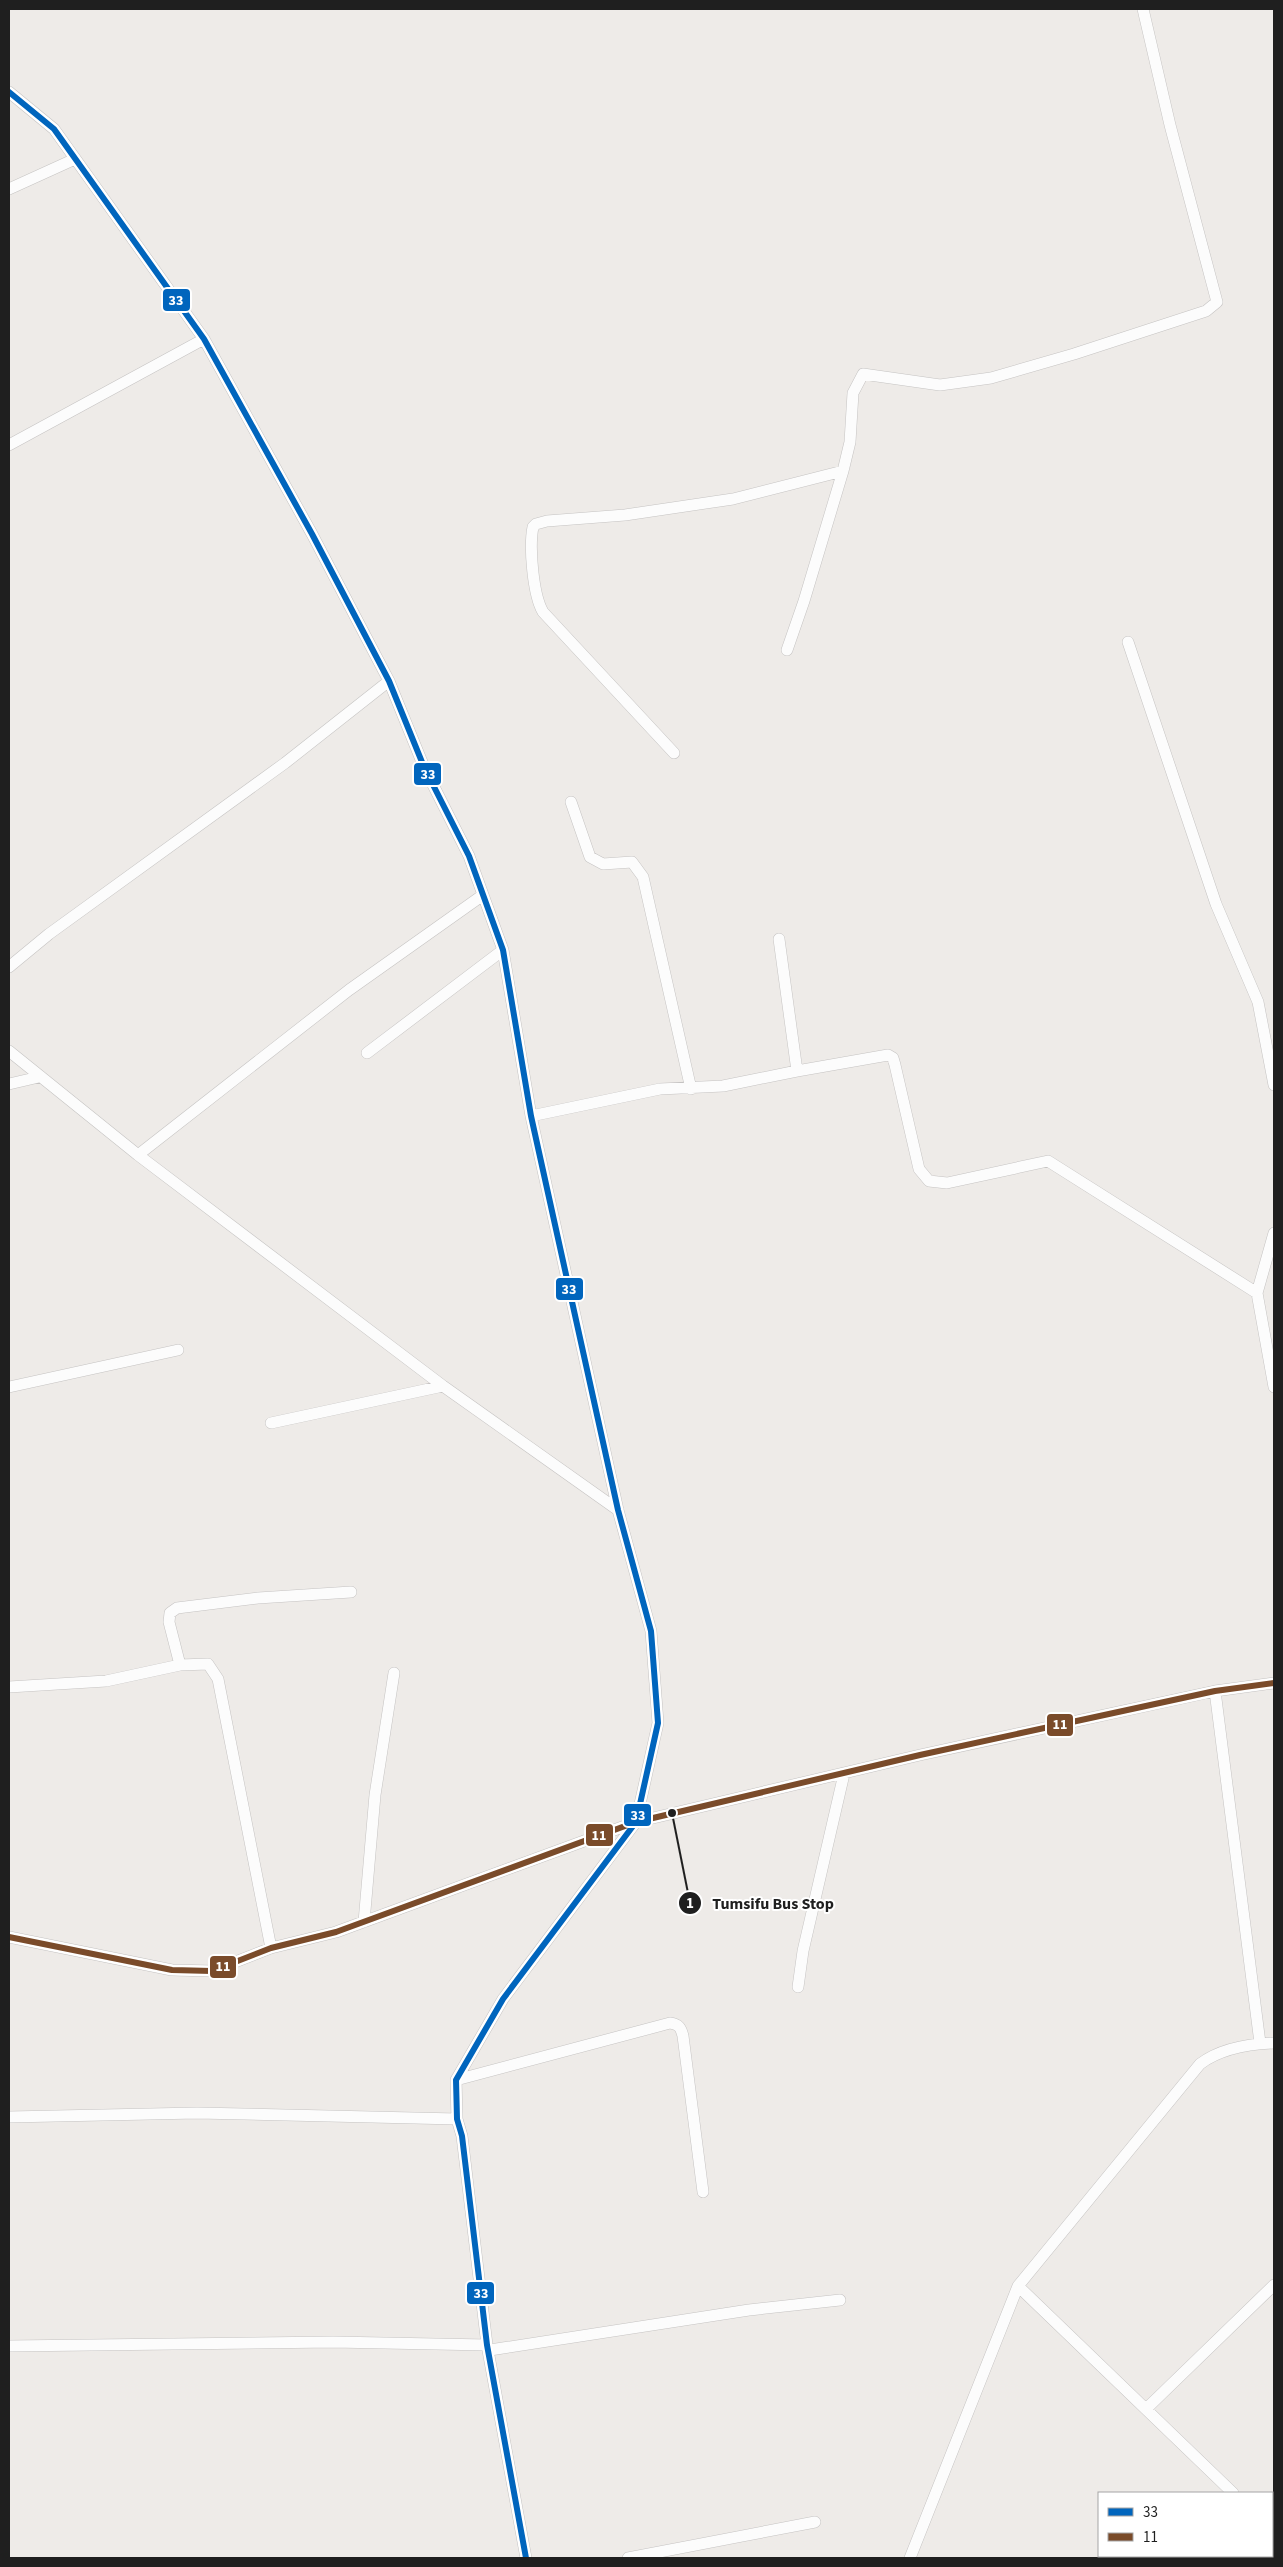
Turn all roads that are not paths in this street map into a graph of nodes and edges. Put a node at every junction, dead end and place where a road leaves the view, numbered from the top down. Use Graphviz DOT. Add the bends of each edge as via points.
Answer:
graph roads {
  1 [pos="1143,9"];
  2 [pos="9,92"];
  3 [pos="75,159"];
  4 [pos="9,189"];
  5 [pos="204,339"];
  6 [pos="9,445"];
  7 [pos="843,471"];
  8 [pos="1128,642"];
  9 [pos="787,650"];
  10 [pos="389,681"];
  11 [pos="674,753"];
  12 [pos="571,802"];
  13 [pos="483,895"];
  14 [pos="779,939"];
  15 [pos="503,950"];
  16 [pos="9,967"];
  17 [pos="9,1051"];
  18 [pos="367,1052"];
  19 [pos="797,1071"];
  20 [pos="39,1077"];
  21 [pos="9,1084"];
  22 [pos="1274,1085"];
  23 [pos="691,1088"];
  24 [pos="531,1116"];
  25 [pos="138,1156"];
  26 [pos="1274,1233"];
  27 [pos="1257,1293"];
  28 [pos="178,1350"];
  29 [pos="443,1386"];
  30 [pos="1274,1387"];
  31 [pos="9,1388"];
  32 [pos="271,1423"];
  33 [pos="618,1510"];
  34 [pos="351,1592"];
  35 [pos="180,1665"];
  36 [pos="394,1673"];
  37 [pos="1274,1683"];
  38 [pos="9,1688"];
  39 [pos="1215,1690"];
  40 [pos="844,1774"];
  41 [pos="636,1822"];
  42 [pos="364,1922"];
  43 [pos="9,1937"];
  44 [pos="271,1948"];
  45 [pos="798,1987"];
  46 [pos="1260,2043"];
  47 [pos="1274,2043"];
  48 [pos="456,2080"];
  49 [pos="9,2117"];
  50 [pos="457,2119"];
  51 [pos="703,2192"];
  52 [pos="1274,2285"];
  53 [pos="1018,2286"];
  54 [pos="840,2300"];
  55 [pos="9,2346"];
  56 [pos="489,2348"];
  57 [pos="1147,2408"];
  58 [pos="1232,2492"];
  59 [pos="815,2522"];
  60 [pos="526,2558"];
  61 [pos="628,2558"];
  62 [pos="910,2558"];
  1 -- 7 [label="street" via="1216,302 1206,311 991,378 940,384 863,374 853,393 850,442"];
  2 -- 3 [label="street" via="54,129"];
  3 -- 4 [label="street"];
  3 -- 5 [label="street"];
  5 -- 6 [label="street"];
  5 -- 10 [label="street"];
  7 -- 9 [label="street"];
  7 -- 11 [label="street" via="734,498 626,516 547,521 534,527 532,550 537,602 543,612"];
  8 -- 22 [label="street" via="1216,904 1258,1002"];
  10 -- 13 [label="street" via="424,767 469,856"];
  10 -- 16 [label="street"];
  12 -- 23 [label="street" via="590,857 603,864 632,862 643,877"];
  13 -- 15 [label="street"];
  13 -- 25 [label="street" via="349,990"];
  14 -- 19 [label="street"];
  15 -- 18 [label="street"];
  15 -- 24 [label="street"];
  17 -- 20 [label="street"];
  19 -- 23 [label="street" via="748,1083"];
  19 -- 27 [label="street" via="888,1055 895,1065 919,1169 929,1181 947,1183 1048,1161"];
  20 -- 21 [label="street"];
  20 -- 25 [label="street"];
  23 -- 24 [label="street" via="660,1089"];
  24 -- 33 [label="street"];
  25 -- 29 [label="street"];
  26 -- 27 [label="street"];
  27 -- 30 [label="street"];
  28 -- 31 [label="street"];
  29 -- 32 [label="street"];
  29 -- 33 [label="street"];
  33 -- 41 [label="street" via="651,1631 658,1723"];
  34 -- 35 [label="street" via="258,1598 177,1608 170,1613 169,1622"];
  35 -- 38 [label="street" via="106,1681"];
  35 -- 44 [label="street" via="208,1664 218,1679"];
  36 -- 42 [label="street" via="375,1795"];
  37 -- 39 [label="street"];
  39 -- 40 [label="street"];
  39 -- 46 [label="street"];
  40 -- 41 [label="street"];
  40 -- 45 [label="street"];
  41 -- 42 [label="street"];
  41 -- 48 [label="street" via="503,1999"];
  42 -- 44 [label="street"];
  43 -- 44 [label="street" via="172,1970 194,1971 212,1971"];
  46 -- 47 [label="street"];
  46 -- 53 [label="street" via="1217,2053 1200,2064"];
  48 -- 50 [label="street"];
  48 -- 51 [label="street" via="676,2023 683,2036"];
  49 -- 50 [label="street" via="197,2113"];
  50 -- 56 [label="street" via="462,2136"];
  52 -- 57 [label="street"];
  53 -- 57 [label="street"];
  53 -- 62 [label="street"];
  54 -- 56 [label="street"];
  55 -- 56 [label="street" via="333,2342"];
  56 -- 60 [label="street"];
  57 -- 58 [label="street"];
  59 -- 61 [label="street"];
}
